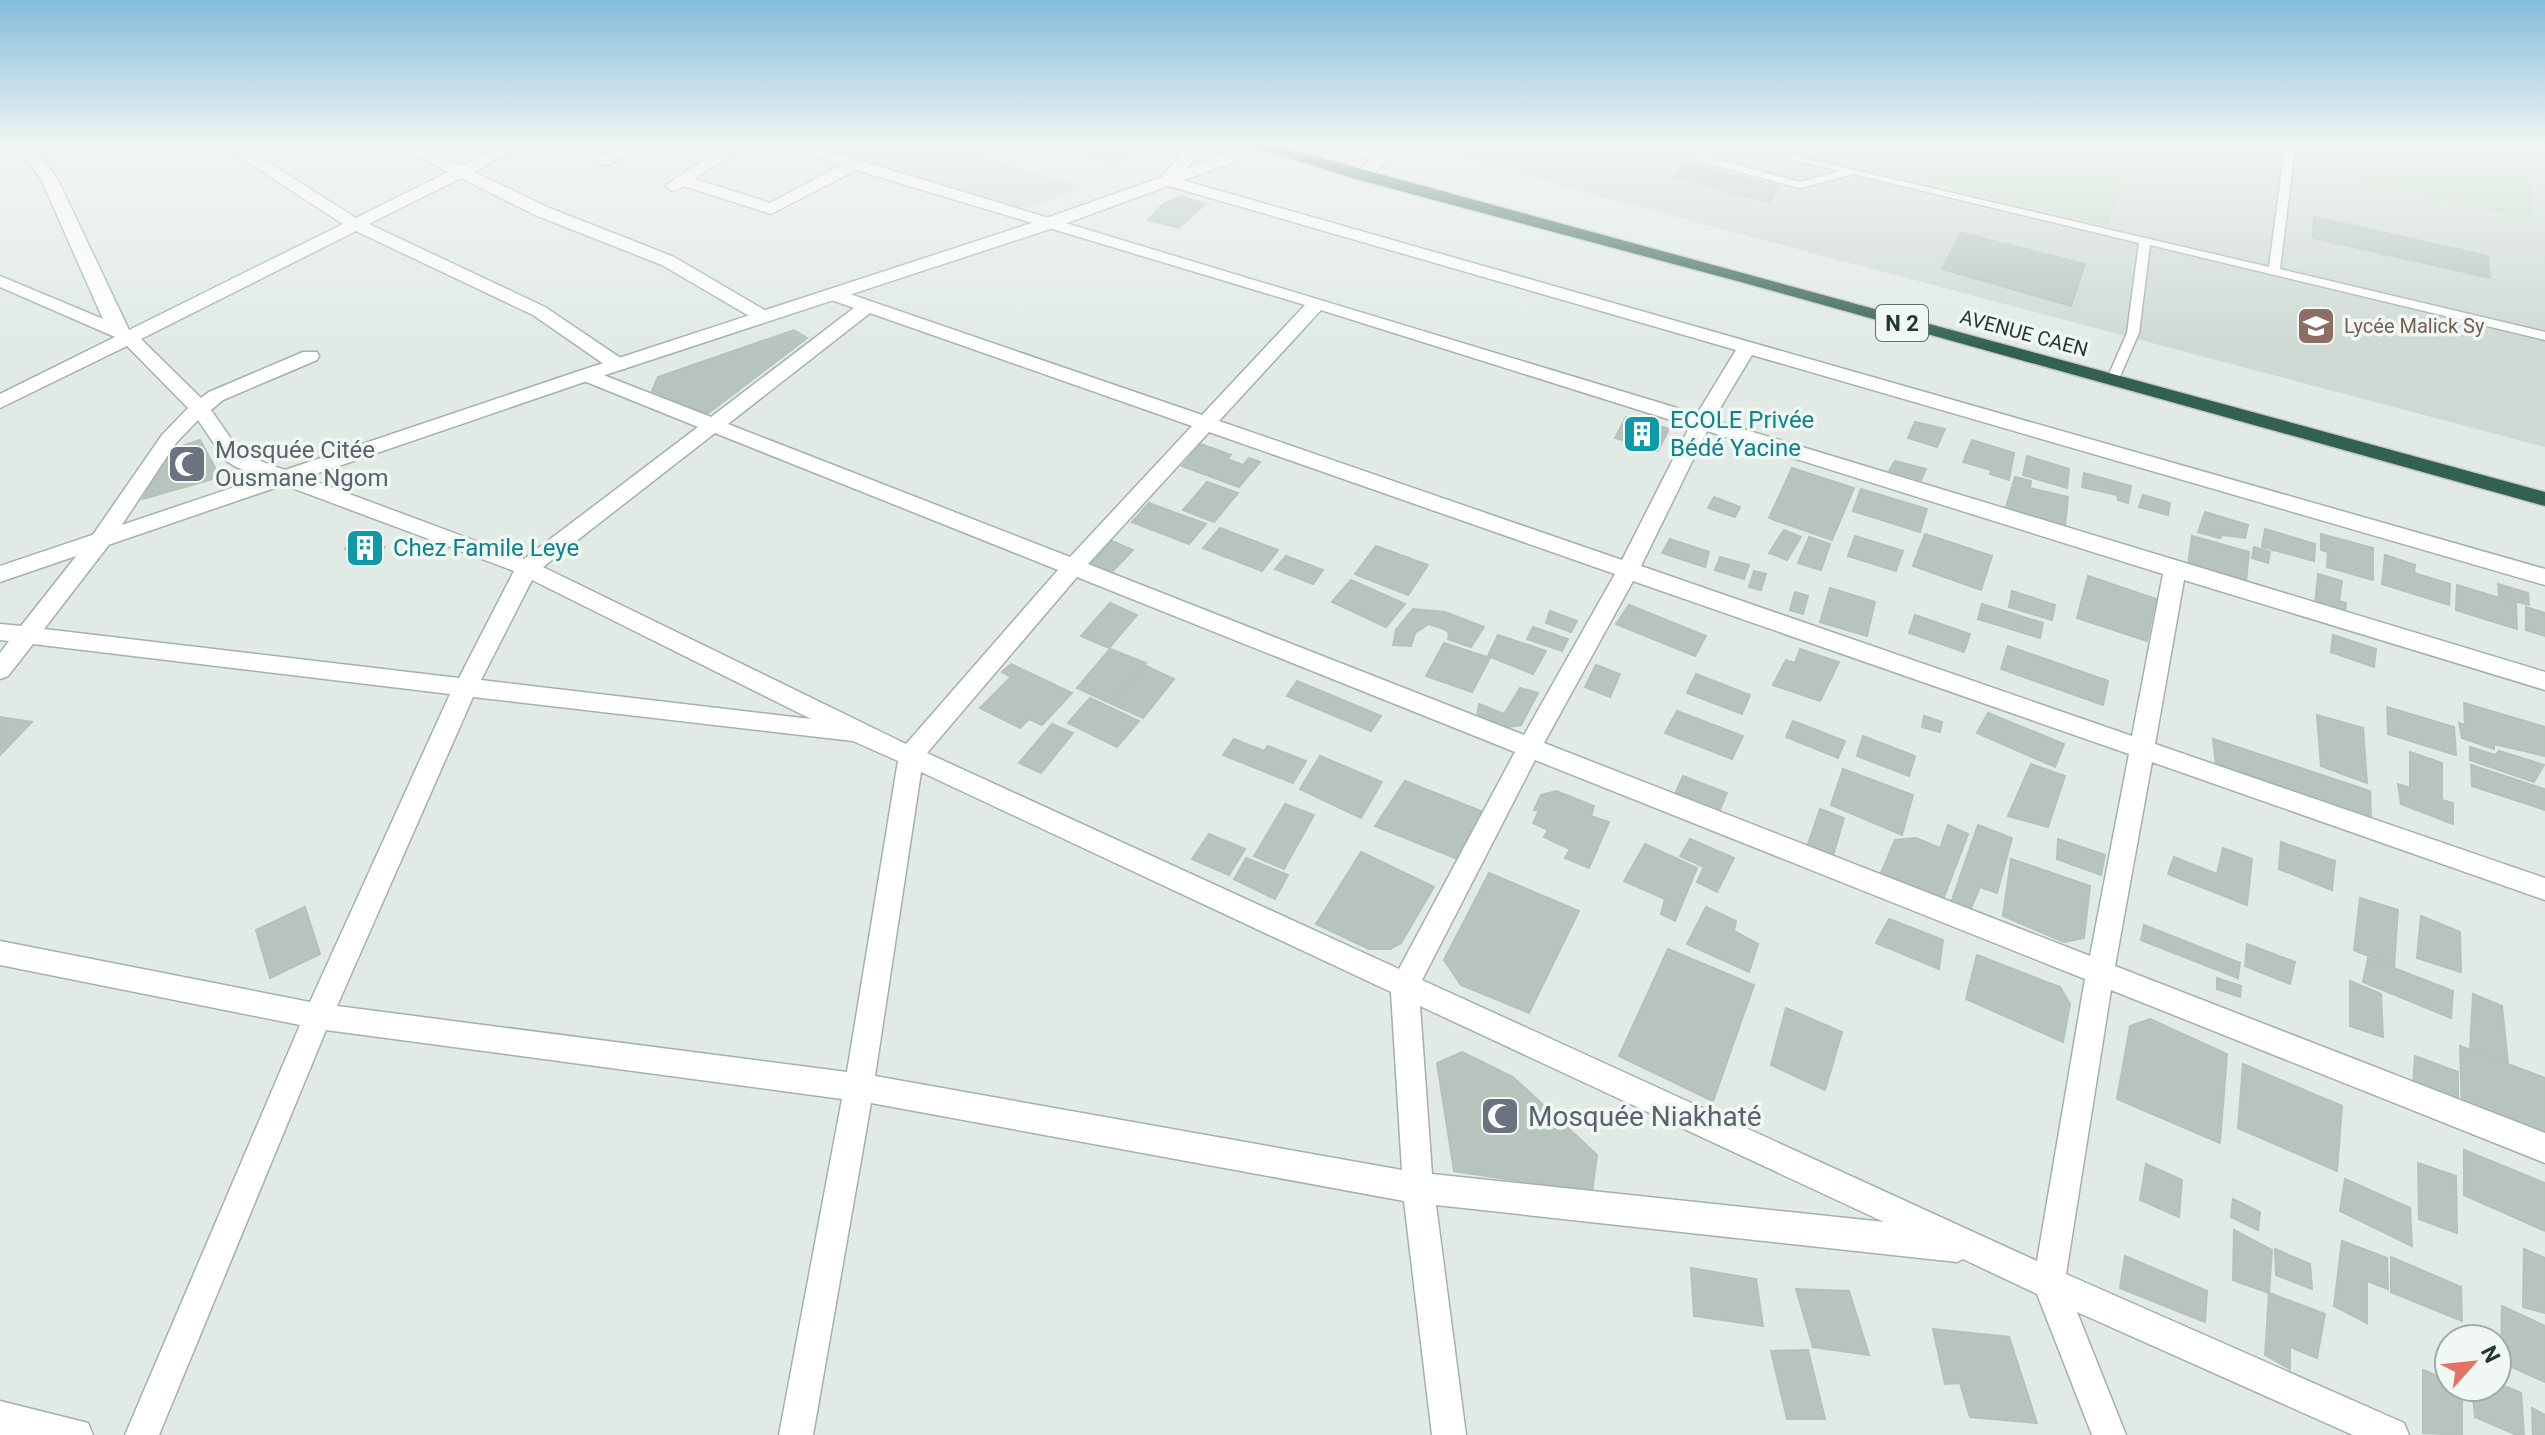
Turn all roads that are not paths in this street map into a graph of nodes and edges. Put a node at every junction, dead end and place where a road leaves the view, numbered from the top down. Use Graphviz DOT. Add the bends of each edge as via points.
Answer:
graph roads {
  1 [pos="65,213"];
  2 [pos="337,213"];
  3 [pos="377,213"];
  4 [pos="546,213"];
  5 [pos="1011,213"];
  6 [pos="1078,213"];
  7 [pos="1279,213"];
  8 [pos="1502,213"];
  9 [pos="2029,213"];
  10 [pos="2282,213"];
  11 [pos="355,224"];
  12 [pos="1047,224"];
  13 [pos="2145,241"];
  14 [pos="2274,273"];
  15 [pos="0,281"];
  16 [pos="23,291"];
  17 [pos="832,294"];
  18 [pos="0,300"];
  19 [pos="1317,303"];
  20 [pos="867,307"];
  21 [pos="762,316"];
  22 [pos="123,335"];
  23 [pos="2545,336"];
  24 [pos="1747,347"];
  25 [pos="310,356"];
  26 [pos="618,365"];
  27 [pos="586,375"];
  28 [pos="2112,381"];
  29 [pos="0,402"];
  30 [pos="199,408"];
  31 [pos="1207,422"];
  32 [pos="1702,422"];
  33 [pos="709,426"];
  34 [pos="287,477"];
  35 [pos="2545,499"];
  36 [pos="100,541"];
  37 [pos="1074,566"];
  38 [pos="527,568"];
  39 [pos="1628,570"];
  40 [pos="2175,570"];
  41 [pos="0,574"];
  42 [pos="2545,577"];
  43 [pos="0,632"];
  44 [pos="26,636"];
  45 [pos="0,670"];
  46 [pos="2545,681"];
  47 [pos="465,688"];
  48 [pos="866,736"];
  49 [pos="1530,746"];
  50 [pos="2141,749"];
  51 [pos="911,755"];
  52 [pos="2545,889"];
  53 [pos="0,953"];
  54 [pos="2100,974"];
  55 [pos="1405,985"];
  56 [pos="318,1016"];
  57 [pos="859,1087"];
  58 [pos="2545,1148"];
  59 [pos="1418,1188"];
  60 [pos="1979,1248"];
  61 [pos="2049,1283"];
  62 [pos="0,1418"];
  63 [pos="76,1435"];
  64 [pos="142,1435"];
  65 [pos="796,1435"];
  66 [pos="1449,1435"];
  67 [pos="2109,1435"];
  68 [pos="2392,1435"];
  1 -- 22 [label="street"];
  2 -- 11 [label="street"];
  3 -- 11 [label="street"];
  4 -- 21 [label="street" via="668,261"];
  5 -- 12 [label="street"];
  6 -- 12 [label="street"];
  7 -- 24 [label="street"];
  8 -- 28 [label="highway, AVENUE CAEN / N 2"];
  9 -- 13 [label="lane"];
  10 -- 14 [label="lane"];
  11 -- 22 [label="street"];
  11 -- 26 [label="street" via="539,311"];
  12 -- 17 [label="street"];
  12 -- 19 [label="street"];
  13 -- 14 [label="lane"];
  13 -- 28 [label="lane" via="2133,333"];
  14 -- 23 [label="lane"];
  15 -- 16 [label="street"];
  16 -- 18 [label="street"];
  16 -- 22 [label="street"];
  17 -- 20 [label="street"];
  17 -- 21 [label="street"];
  19 -- 31 [label="street"];
  19 -- 32 [label="street"];
  20 -- 31 [label="street"];
  20 -- 33 [label="street"];
  21 -- 26 [label="street"];
  22 -- 29 [label="street"];
  22 -- 30 [label="street"];
  24 -- 32 [label="street"];
  24 -- 42 [label="street"];
  25 -- 30 [label="street" via="242,383"];
  26 -- 27 [label="street"];
  27 -- 33 [label="street"];
  27 -- 34 [label="street"];
  28 -- 35 [label="highway, AVENUE CAEN / N 2"];
  30 -- 34 [label="street" via="232,455"];
  30 -- 36 [label="street" via="169,439"];
  31 -- 37 [label="street"];
  31 -- 39 [label="street"];
  32 -- 39 [label="street"];
  32 -- 40 [label="street"];
  33 -- 37 [label="street"];
  33 -- 38 [label="street"];
  34 -- 36 [label="street"];
  34 -- 38 [label="street"];
  36 -- 41 [label="street"];
  36 -- 44 [label="street"];
  37 -- 49 [label="street"];
  37 -- 51 [label="street"];
  38 -- 47 [label="street"];
  38 -- 48 [label="street"];
  39 -- 49 [label="street"];
  39 -- 50 [label="street"];
  40 -- 46 [label="street"];
  40 -- 50 [label="street"];
  43 -- 44 [label="street"];
  44 -- 45 [label="street"];
  44 -- 47 [label="street"];
  47 -- 48 [label="street"];
  47 -- 56 [label="street"];
  48 -- 51 [label="street"];
  49 -- 54 [label="street"];
  49 -- 55 [label="street"];
  50 -- 52 [label="street"];
  50 -- 54 [label="street"];
  51 -- 55 [label="street"];
  51 -- 57 [label="street"];
  53 -- 56 [label="street"];
  54 -- 58 [label="street"];
  54 -- 61 [label="street"];
  55 -- 59 [label="street"];
  55 -- 60 [label="street"];
  56 -- 57 [label="street"];
  56 -- 64 [label="street"];
  57 -- 59 [label="street"];
  57 -- 65 [label="street"];
  59 -- 60 [label="street"];
  59 -- 66 [label="street"];
  60 -- 61 [label="street"];
  61 -- 67 [label="street"];
  61 -- 68 [label="street"];
  62 -- 63 [label="street"];
}
